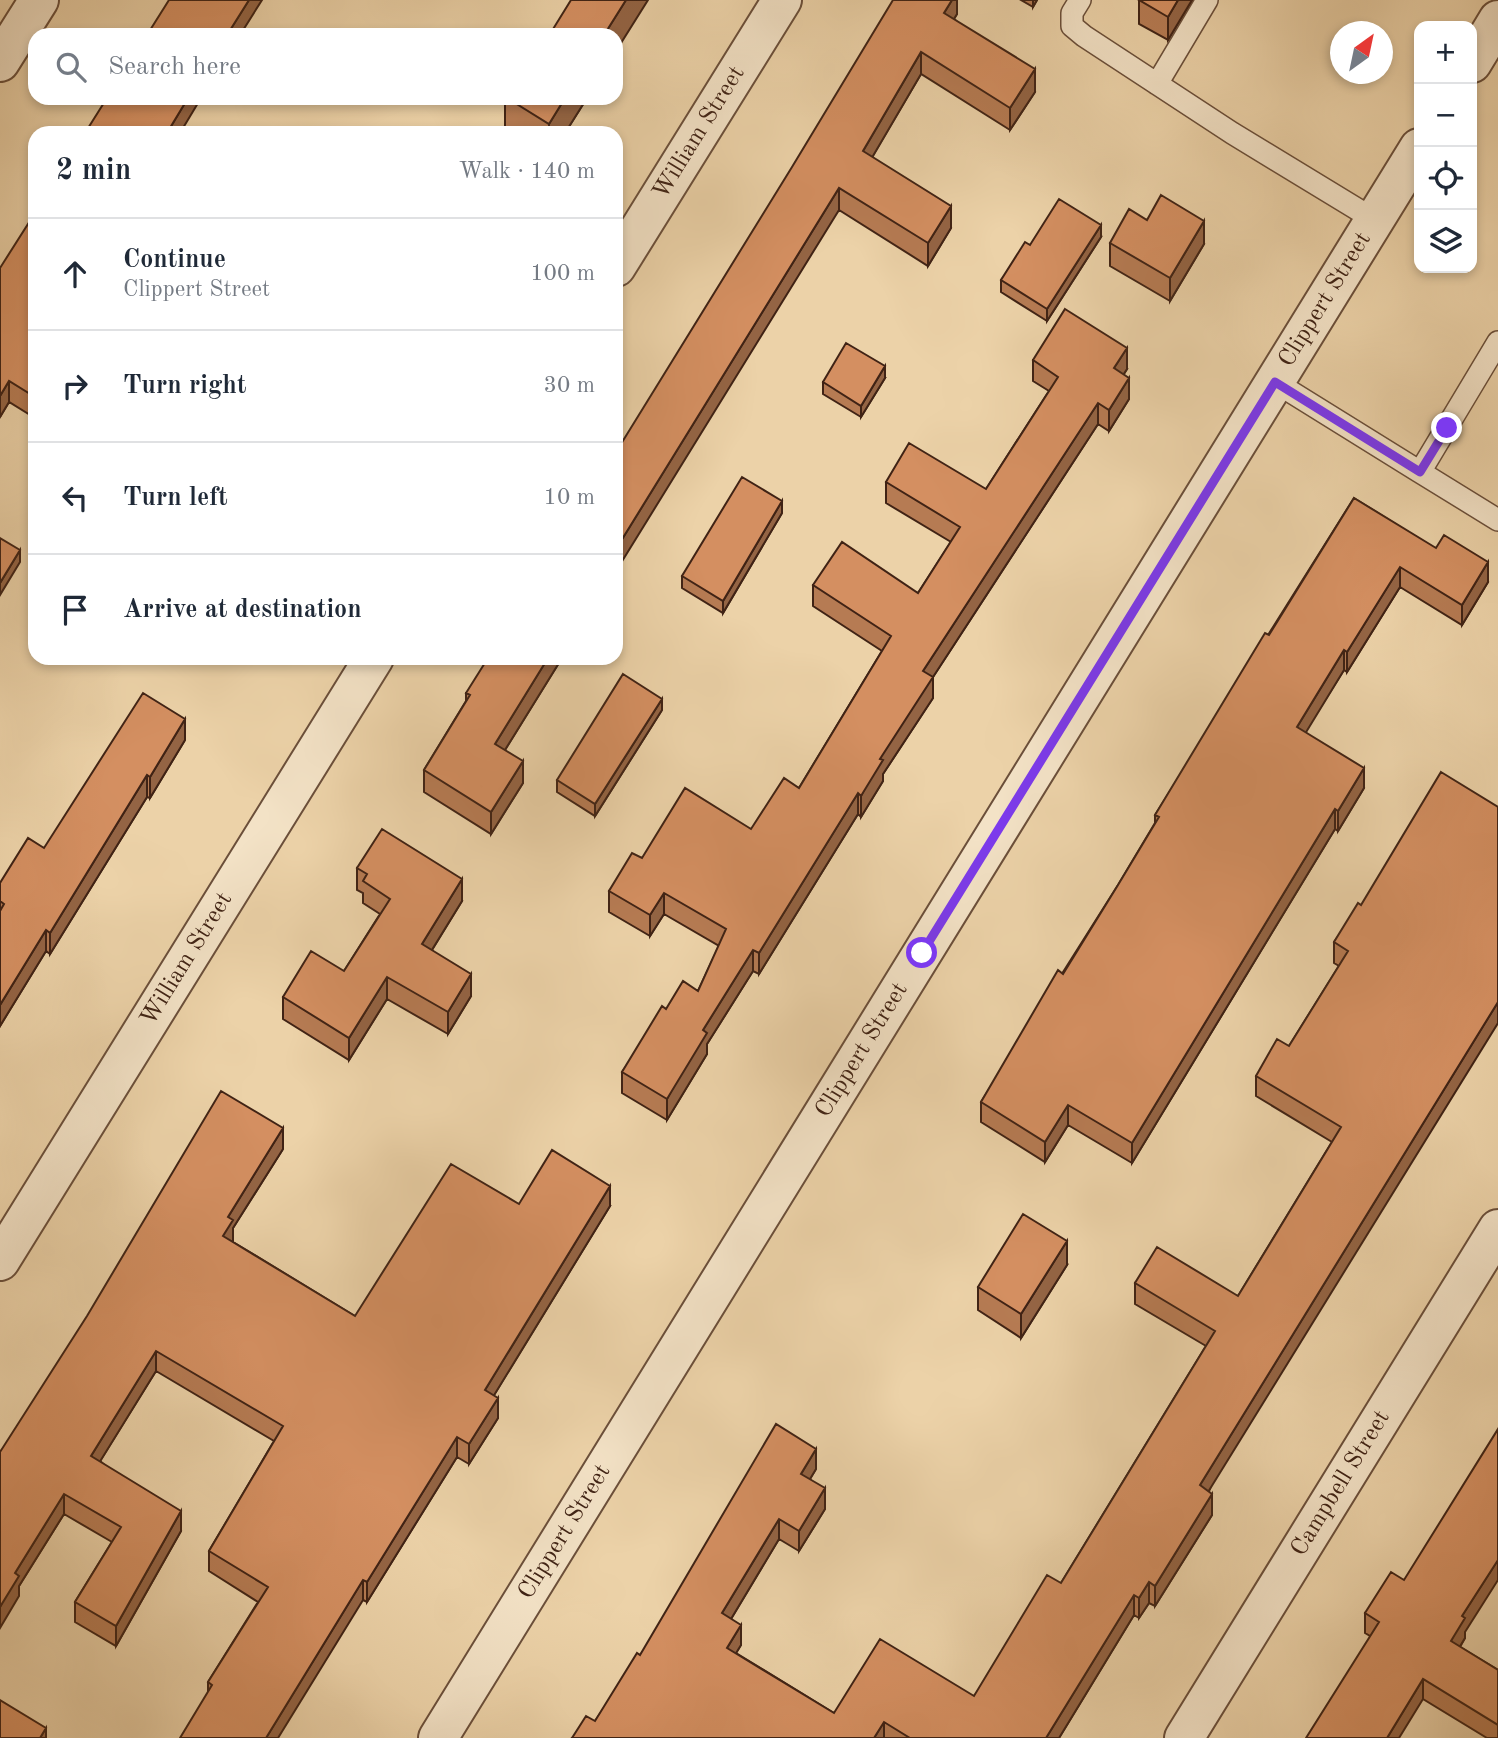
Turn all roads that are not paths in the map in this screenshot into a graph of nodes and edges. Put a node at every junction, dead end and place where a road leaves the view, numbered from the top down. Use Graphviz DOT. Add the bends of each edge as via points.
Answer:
graph roads {
  1 [pos="39,0"];
  2 [pos="782,0"];
  3 [pos="1080,0"];
  4 [pos="1207,0"];
  5 [pos="1498,20"];
  6 [pos="1477,55"];
  7 [pos="0,62"];
  8 [pos="1157,83"];
  9 [pos="1414,156"];
  10 [pos="1374,220"];
  11 [pos="623,256"];
  12 [pos="1498,342"];
  13 [pos="1275,382"];
  14 [pos="1420,472"];
  15 [pos="1498,520"];
  16 [pos="370,665"];
  17 [pos="1498,1229"];
  18 [pos="0,1261"];
  19 [pos="438,1738"];
  20 [pos="1184,1738"];
  1 -- 7 [label="street"];
  2 -- 11 [label="street, William Street"];
  3 -- 8 [label="lane" via="1072,13 1072,26"];
  4 -- 8 [label="lane"];
  5 -- 6 [label="street"];
  8 -- 10 [label="lane"];
  9 -- 10 [label="street, Clippert Street"];
  10 -- 13 [label="street, Clippert Street"];
  12 -- 14 [label="lane"];
  13 -- 14 [label="lane"];
  13 -- 19 [label="street, Clippert Street"];
  14 -- 15 [label="lane"];
  16 -- 18 [label="street, William Street"];
  17 -- 20 [label="street, Campbell Street"];
}
